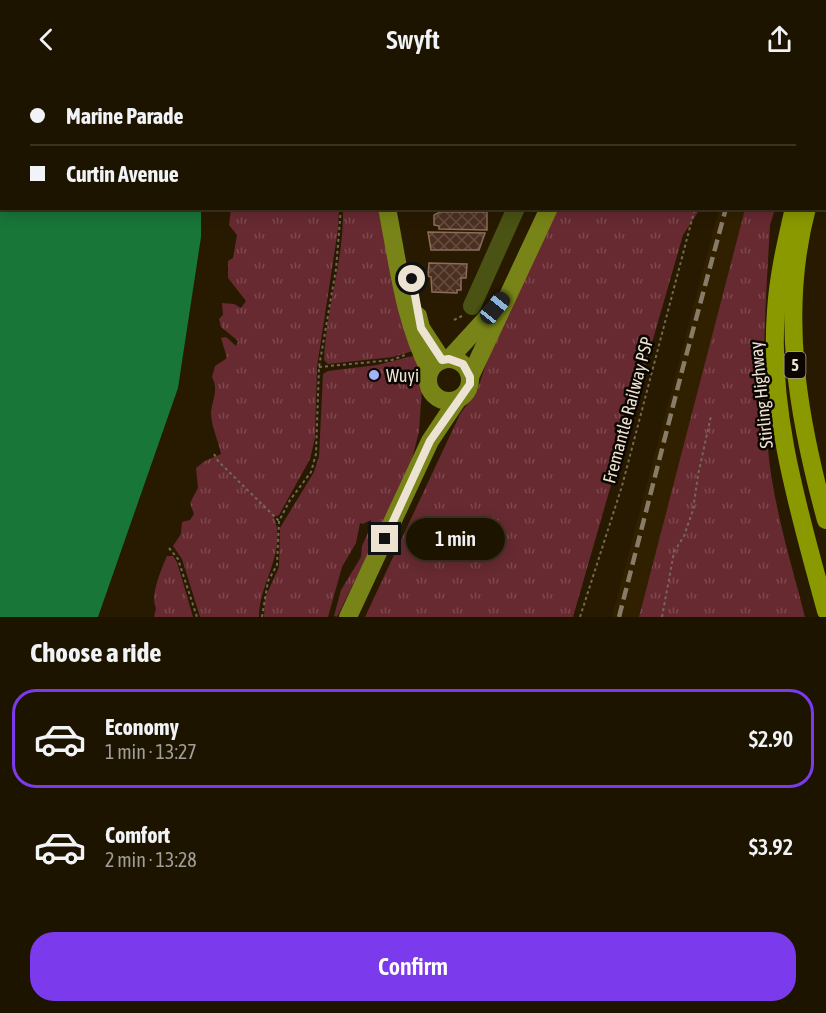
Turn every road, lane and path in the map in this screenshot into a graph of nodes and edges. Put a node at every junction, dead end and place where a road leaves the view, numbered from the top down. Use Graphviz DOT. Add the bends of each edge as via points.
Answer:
graph roads {
  1 [pos="341,210"];
  2 [pos="387,210"];
  3 [pos="397,210"];
  4 [pos="515,210"];
  5 [pos="548,210"];
  6 [pos="694,210"];
  7 [pos="794,210"];
  8 [pos="807,210"];
  9 [pos="515,284"];
  10 [pos="472,306"];
  11 [pos="419,350"];
  12 [pos="440,364"];
  13 [pos="319,367"];
  14 [pos="470,377"];
  15 [pos="432,392"];
  16 [pos="458,399"];
  17 [pos="711,416"];
  18 [pos="430,441"];
  19 [pos="214,454"];
  20 [pos="826,519"];
  21 [pos="279,521"];
  22 [pos="170,548"];
  23 [pos="824,596"];
  24 [pos="197,617"];
  25 [pos="262,617"];
  26 [pos="348,617"];
  27 [pos="580,617"];
  28 [pos="662,617"];
  1 -- 13 [label="path" via="336,269"];
  2 -- 11 [label="main road" via="406,309"];
  3 -- 12 [label="main road" via="421,328"];
  4 -- 10 [label="lane"];
  5 -- 9 [label="main road"];
  6 -- 27 [label="path, Fremantle Railway PSP" via="622,486"];
  7 -- 23 [label="highway, Stirling Highway / 5" via="776,311 776,367 785,446"];
  8 -- 20 [label="highway, Stirling Highway / 5" via="793,293 792,331 809,459"];
  9 -- 12 [label="main road" via="483,325"];
  9 -- 14 [label="main road"];
  11 -- 12 [label="main road"];
  11 -- 13 [label="path" via="392,360"];
  12 -- 14 [label="main road" via="463,364"];
  12 -- 15 [label="main road" via="428,382"];
  13 -- 21 [label="path" via="316,454 311,472"];
  14 -- 16 [label="main road" via="468,390"];
  15 -- 16 [label="main road" via="441,399"];
  15 -- 18 [label="main road"];
  16 -- 18 [label="main road"];
  17 -- 28 [label="path" via="693,510 674,552"];
  18 -- 26 [label="main road"];
  19 -- 21 [label="path"];
  21 -- 25 [label="path" via="278,565 268,581"];
  22 -- 24 [label="path" via="178,559"];
}
